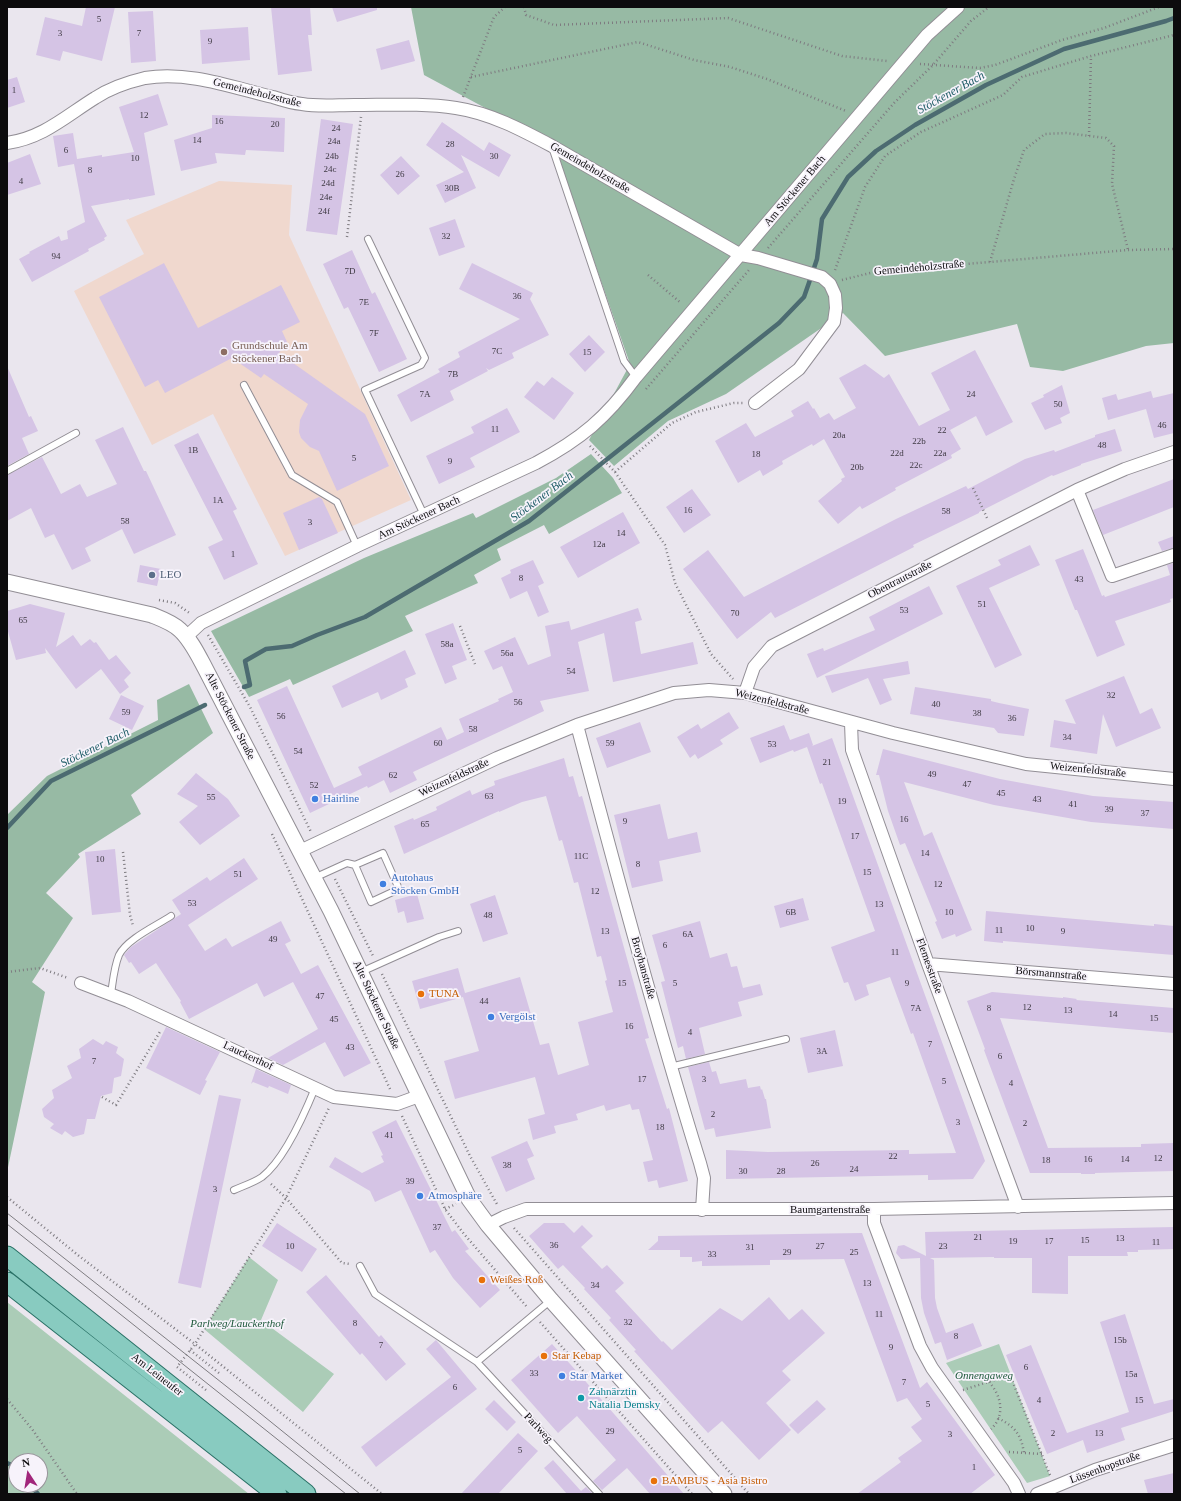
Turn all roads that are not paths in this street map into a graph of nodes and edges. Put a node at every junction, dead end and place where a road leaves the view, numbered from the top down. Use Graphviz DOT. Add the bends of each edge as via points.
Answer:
graph roads {
  1 [pos="958,7"];
  2 [pos="7,142"];
  3 [pos="552,146"];
  4 [pos="368,240"];
  5 [pos="741,255"];
  6 [pos="636,377"];
  7 [pos="244,385"];
  8 [pos="756,403"];
  9 [pos="76,433"];
  10 [pos="1174,452"];
  11 [pos="7,471"];
  12 [pos="1077,490"];
  13 [pos="424,515"];
  14 [pos="357,546"];
  15 [pos="1174,555"];
  16 [pos="7,582"];
  17 [pos="186,637"];
  18 [pos="745,693"];
  19 [pos="850,723"];
  20 [pos="577,725"];
  21 [pos="1174,779"];
  22 [pos="300,851"];
  23 [pos="355,865"];
  24 [pos="314,878"];
  25 [pos="171,916"];
  26 [pos="458,931"];
  27 [pos="928,964"];
  28 [pos="361,972"];
  29 [pos="81,983"];
  30 [pos="1174,984"];
  31 [pos="111,994"];
  32 [pos="786,1039"];
  33 [pos="670,1067"];
  34 [pos="315,1088"];
  35 [pos="419,1096"];
  36 [pos="234,1190"];
  37 [pos="1174,1203"];
  38 [pos="1018,1207"];
  39 [pos="874,1209"];
  40 [pos="702,1210"];
  41 [pos="488,1225"];
  42 [pos="7,1256"];
  43 [pos="360,1266"];
  44 [pos="7,1282"];
  45 [pos="551,1300"];
  46 [pos="477,1362"];
  47 [pos="1174,1445"];
  48 [pos="277,1494"];
  49 [pos="306,1494"];
  50 [pos="599,1494"];
  51 [pos="724,1494"];
  52 [pos="1019,1494"];
  53 [pos="1037,1494"];
  1 -- 5 [label="street, Am Stöckener Bach" via="927,35"];
  2 -- 3 [label="street, Gemeindeholzstraße" via="40,134 96,97 120,85 146,78 173,76 194,78 302,104 428,106 458,109 493,118"];
  3 -- 5 [label="street, Gemeindeholzstraße"];
  3 -- 6 [label="lane" via="624,361"];
  4 -- 13 [label="lane" via="425,358 421,365 365,390"];
  5 -- 6 [label="street, Am Stöckener Bach"];
  5 -- 8 [label="street, Gemeindeholzstraße" via="822,277 830,284 835,295 834,322 799,369"];
  6 -- 13 [label="street, Am Stöckener Bach" via="605,415 562,450"];
  7 -- 14 [label="lane" via="292,475 337,502"];
  9 -- 11 [label="lane"];
  10 -- 12 [label="street, Obentrautstraße" via="1125,468"];
  12 -- 15 [label="street" via="1112,576"];
  12 -- 18 [label="street, Obentrautstraße" via="772,646 754,667"];
  13 -- 14 [label="street, Am Stöckener Bach"];
  14 -- 17 [label="street, Am Stöckener Bach" via="201,623"];
  16 -- 17 [label="street, Alte Stöckener Straße" via="152,615 170,623"];
  17 -- 22 [label="street, Alte Stöckener Straße" via="205,668"];
  18 -- 19 [label="street, Weizenfeldstraße"];
  18 -- 20 [label="street, Weizenfeldstraße" via="709,690 674,692"];
  19 -- 21 [label="street, Weizenfeldstraße" via="1026,764"];
  19 -- 27 [label="street, Flemesstraße" via="852,750"];
  20 -- 22 [label="street, Weizenfeldstraße" via="497,758"];
  20 -- 33 [label="street, Broyhanstraße"];
  22 -- 24 [label="street, Alte Stöckener Straße"];
  23 -- 23 [label="lane" via="371,902 399,889 383,853"];
  23 -- 24 [label="lane" via="347,863"];
  24 -- 28 [label="street, Alte Stöckener Straße"];
  25 -- 31 [label="lane" via="124,948 115,967"];
  26 -- 28 [label="lane"];
  27 -- 30 [label="street, Börsmannstraße"];
  27 -- 38 [label="street, Flemesstraße"];
  28 -- 35 [label="street, Alte Stöckener Straße"];
  29 -- 31 [label="street, Lauckerthof"];
  31 -- 34 [label="street, Lauckerthof"];
  32 -- 33 [label="lane"];
  33 -- 40 [label="street, Broyhanstraße" via="704,1178"];
  34 -- 35 [label="street, Lauckerthof" via="334,1097 397,1104"];
  34 -- 36 [label="lane" via="285,1150 263,1176"];
  35 -- 41 [label="street, Alte Stöckener Straße" via="469,1199"];
  37 -- 38 [label="street, Baumgartenstraße"];
  38 -- 39 [label="street, Baumgartenstraße"];
  39 -- 40 [label="street, Baumgartenstraße"];
  39 -- 52 [label="street" via="874,1223 920,1346 932,1368 1014,1483"];
  40 -- 41 [label="street, Baumgartenstraße" via="526,1210"];
  41 -- 45 [label="street, Alte Stöckener Straße"];
  42 -- 49 [label="main road, Am Leineufer"];
  43 -- 46 [label="lane, Parlweg" via="375,1294"];
  44 -- 48 [label="main road, Am Leineufer"];
  45 -- 46 [label="lane"];
  45 -- 51 [label="street, Alte Stöckener Straße"];
  46 -- 50 [label="lane, Parlweg"];
  47 -- 53 [label="street, Lüssenhopstraße" via="1095,1470"];
}
